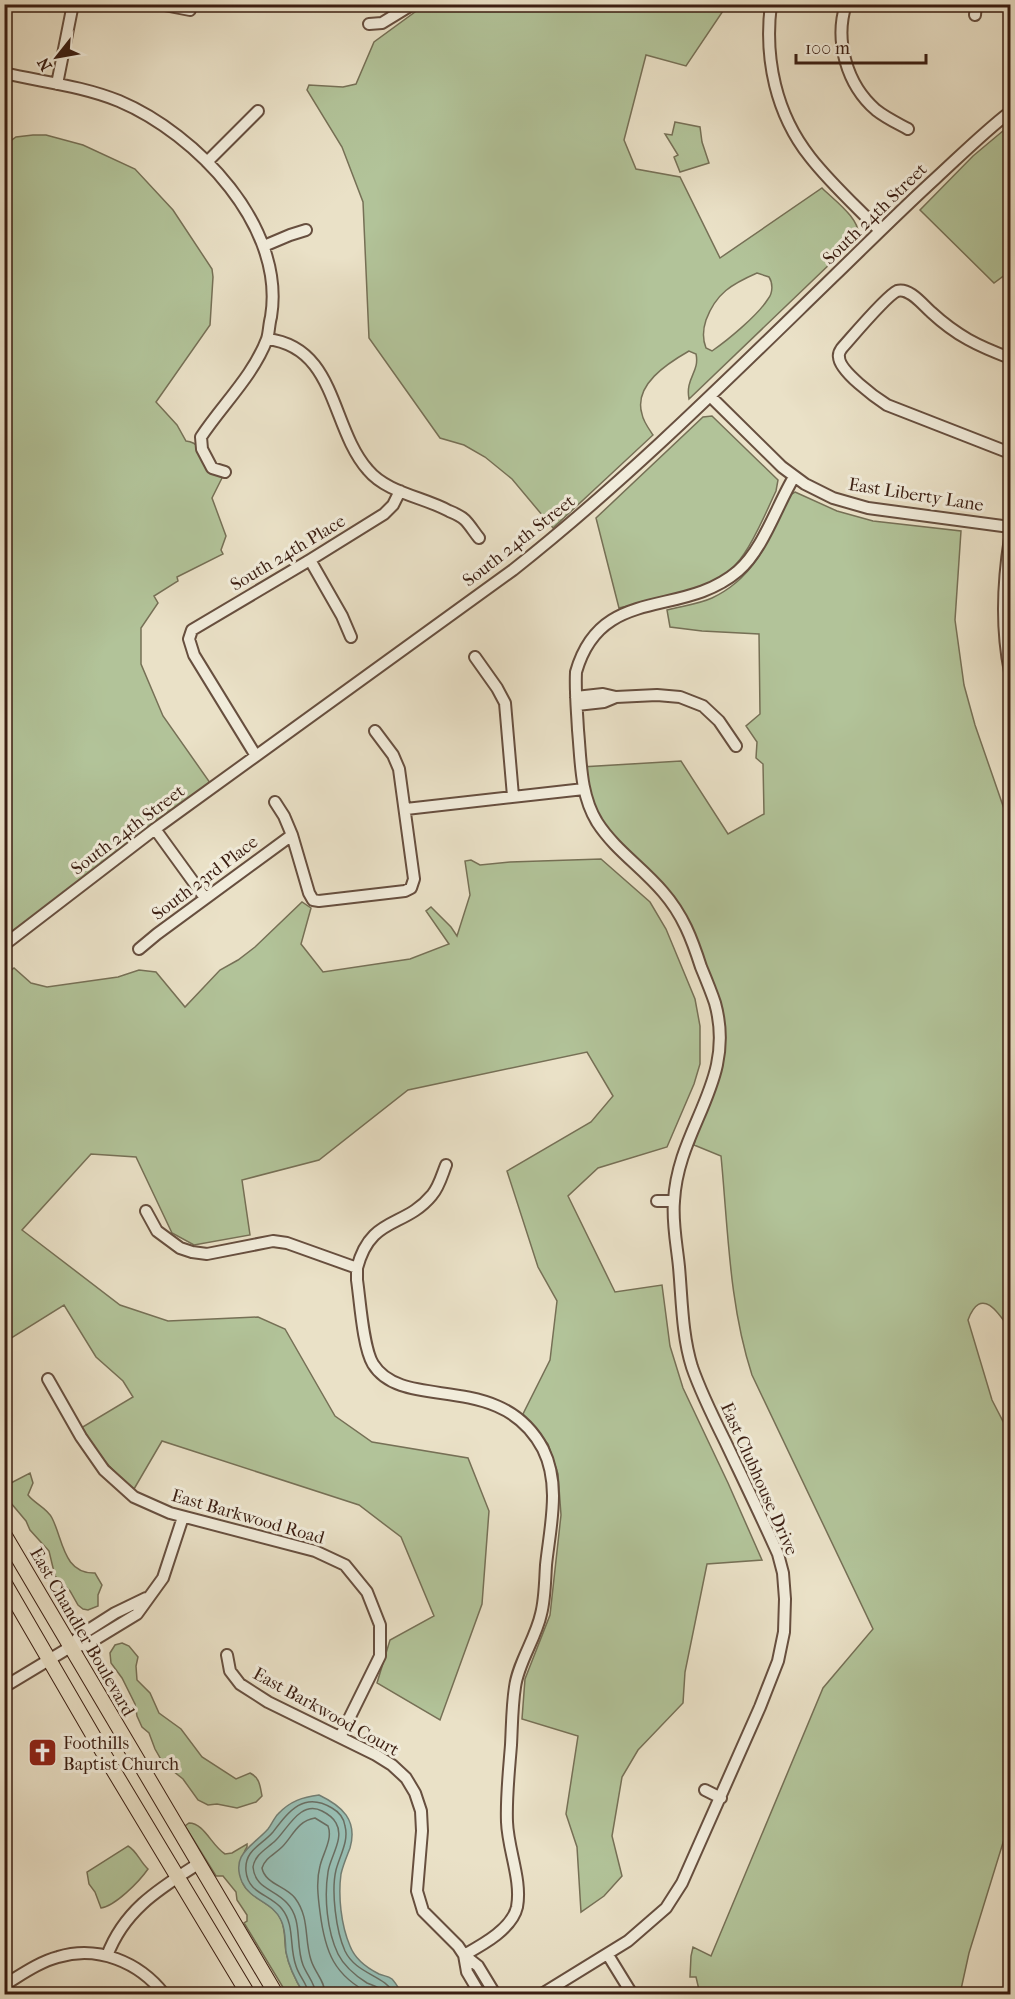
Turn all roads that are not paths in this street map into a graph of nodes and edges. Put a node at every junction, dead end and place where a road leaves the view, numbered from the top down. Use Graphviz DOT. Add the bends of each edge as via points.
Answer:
graph roads {
  1 [pos="74,4"];
  2 [pos="159,4"];
  3 [pos="413,4"];
  4 [pos="771,4"];
  5 [pos="846,4"];
  6 [pos="190,10"];
  7 [pos="369,24"];
  8 [pos="4,73"];
  9 [pos="57,84"];
  10 [pos="258,111"];
  11 [pos="1011,112"];
  12 [pos="908,129"];
  13 [pos="207,162"];
  14 [pos="306,230"];
  15 [pos="880,231"];
  16 [pos="264,246"];
  17 [pos="267,339"];
  18 [pos="1011,358"];
  19 [pos="710,396"];
  20 [pos="1011,453"];
  21 [pos="225,472"];
  22 [pos="794,477"];
  23 [pos="400,491"];
  24 [pos="1011,527"];
  25 [pos="479,538"];
  26 [pos="1009,546"];
  27 [pos="310,560"];
  28 [pos="351,637"];
  29 [pos="475,657"];
  30 [pos="1011,672"];
  31 [pos="576,701"];
  32 [pos="375,731"];
  33 [pos="736,746"];
  34 [pos="256,756"];
  35 [pos="584,789"];
  36 [pos="513,796"];
  37 [pos="275,802"];
  38 [pos="406,809"];
  39 [pos="155,829"];
  40 [pos="292,835"];
  41 [pos="205,898"];
  42 [pos="4,945"];
  43 [pos="139,949"];
  44 [pos="446,1165"];
  45 [pos="657,1201"];
  46 [pos="674,1201"];
  47 [pos="146,1211"];
  48 [pos="357,1268"];
  49 [pos="48,1379"];
  50 [pos="183,1517"];
  51 [pos="4,1534"];
  52 [pos="4,1582"];
  53 [pos="72,1646"];
  54 [pos="227,1655"];
  55 [pos="50,1659"];
  56 [pos="4,1687"];
  57 [pos="340,1737"];
  58 [pos="705,1791"];
  59 [pos="721,1798"];
  60 [pos="198,1864"];
  61 [pos="177,1878"];
  62 [pos="465,1955"];
  63 [pos="608,1955"];
  64 [pos="107,1956"];
  65 [pos="4,1985"];
  66 [pos="164,1995"];
  67 [pos="248,1995"];
  68 [pos="276,1995"];
  69 [pos="480,1995"];
  70 [pos="495,1995"];
  71 [pos="542,1995"];
  72 [pos="632,1995"];
  1 -- 9 [label="street"];
  2 -- 6 [label="street"];
  3 -- 7 [label="street" via="382,23"];
  4 -- 15 [label="street" via="771,64 777,95 789,124 815,164"];
  5 -- 12 [label="street" via="843,50 853,81 875,108"];
  8 -- 9 [label="street"];
  9 -- 13 [label="street" via="121,102 160,123"];
  10 -- 13 [label="street"];
  11 -- 15 [label="street, South 24th Street"];
  13 -- 16 [label="street" via="225,182"];
  14 -- 16 [label="street"];
  15 -- 19 [label="street, South 24th Street"];
  16 -- 17 [label="street" via="273,303"];
  17 -- 21 [label="street" via="242,383 201,437 202,449 212,468"];
  17 -- 23 [label="street" via="302,350 324,378 367,470"];
  18 -- 20 [label="street" via="965,340 913,296 899,290 838,356 841,365 887,405"];
  19 -- 22 [label="street, East Liberty Lane"];
  19 -- 34 [label="street, South 24th Street" via="540,549"];
  22 -- 24 [label="street, East Liberty Lane" via="833,498 858,506"];
  22 -- 31 [label="street, East Clubhouse Drive" via="764,535 739,570 712,588 621,614 602,626 579,660"];
  23 -- 25 [label="street" via="465,519"];
  23 -- 27 [label="street, South 24th Place" via="384,514"];
  26 -- 30 [label="street" via="1004,612"];
  27 -- 28 [label="street"];
  27 -- 34 [label="street, South 24th Place" via="192,630 189,639 194,654"];
  29 -- 36 [label="street" via="505,703"];
  31 -- 33 [label="street" via="671,695 703,706"];
  31 -- 35 [label="street, East Clubhouse Drive"];
  32 -- 38 [label="street" via="399,769"];
  34 -- 39 [label="street, South 24th Street"];
  35 -- 36 [label="street"];
  35 -- 46 [label="street, East Clubhouse Drive" via="596,821 613,845 654,882 679,912 715,1004 720,1048 717,1072 680,1163"];
  36 -- 38 [label="street"];
  37 -- 40 [label="street"];
  38 -- 40 [label="street" via="414,879 411,888 394,892 313,900"];
  39 -- 41 [label="street"];
  39 -- 42 [label="street, South 24th Street"];
  40 -- 41 [label="street, South 23rd Place"];
  41 -- 43 [label="street, South 23rd Place"];
  44 -- 48 [label="street" via="432,1195 421,1206 378,1230 367,1242"];
  45 -- 46 [label="street"];
  46 -- 59 [label="street, East Clubhouse Drive" via="683,1315 693,1368 778,1554 784,1582 784,1632 778,1661"];
  47 -- 48 [label="street" via="157,1231 192,1252 207,1254 273,1241"];
  48 -- 62 [label="street" via="368,1350 372,1364 384,1377 402,1386 491,1402 506,1410 533,1434 551,1468 554,1495 541,1614 515,1684 507,1824 518,1893 516,1910 503,1928"];
  49 -- 50 [label="street, East Barkwood Road" via="81,1437 114,1481 147,1504"];
  50 -- 53 [label="street" via="163,1578 137,1614 86,1645"];
  50 -- 57 [label="street, East Barkwood Road" via="315,1551 345,1565 367,1592 380,1624 380,1656"];
  51 -- 53 [label="main road, East Chandler Boulevard"];
  52 -- 55 [label="main road"];
  53 -- 55 [label="street"];
  53 -- 60 [label="main road, East Chandler Boulevard"];
  54 -- 57 [label="street, East Barkwood Court" via="230,1671 240,1684"];
  55 -- 56 [label="street"];
  55 -- 61 [label="main road"];
  57 -- 62 [label="street, East Barkwood Court" via="392,1765 415,1793 422,1831 419,1904"];
  58 -- 59 [label="street"];
  59 -- 63 [label="street, East Clubhouse Drive" via="692,1865 666,1908"];
  60 -- 61 [label="street"];
  60 -- 68 [label="main road, East Chandler Boulevard"];
  61 -- 64 [label="street" via="136,1910 112,1941"];
  61 -- 67 [label="main road"];
  62 -- 69 [label="street, East Barkwood Court" via="466,1972"];
  62 -- 70 [label="street, East Barkwood Court" via="478,1966"];
  63 -- 71 [label="street, East Clubhouse Drive"];
  63 -- 72 [label="street"];
  64 -- 65 [label="street" via="88,1953 56,1957"];
  64 -- 66 [label="street" via="137,1968"];
}
